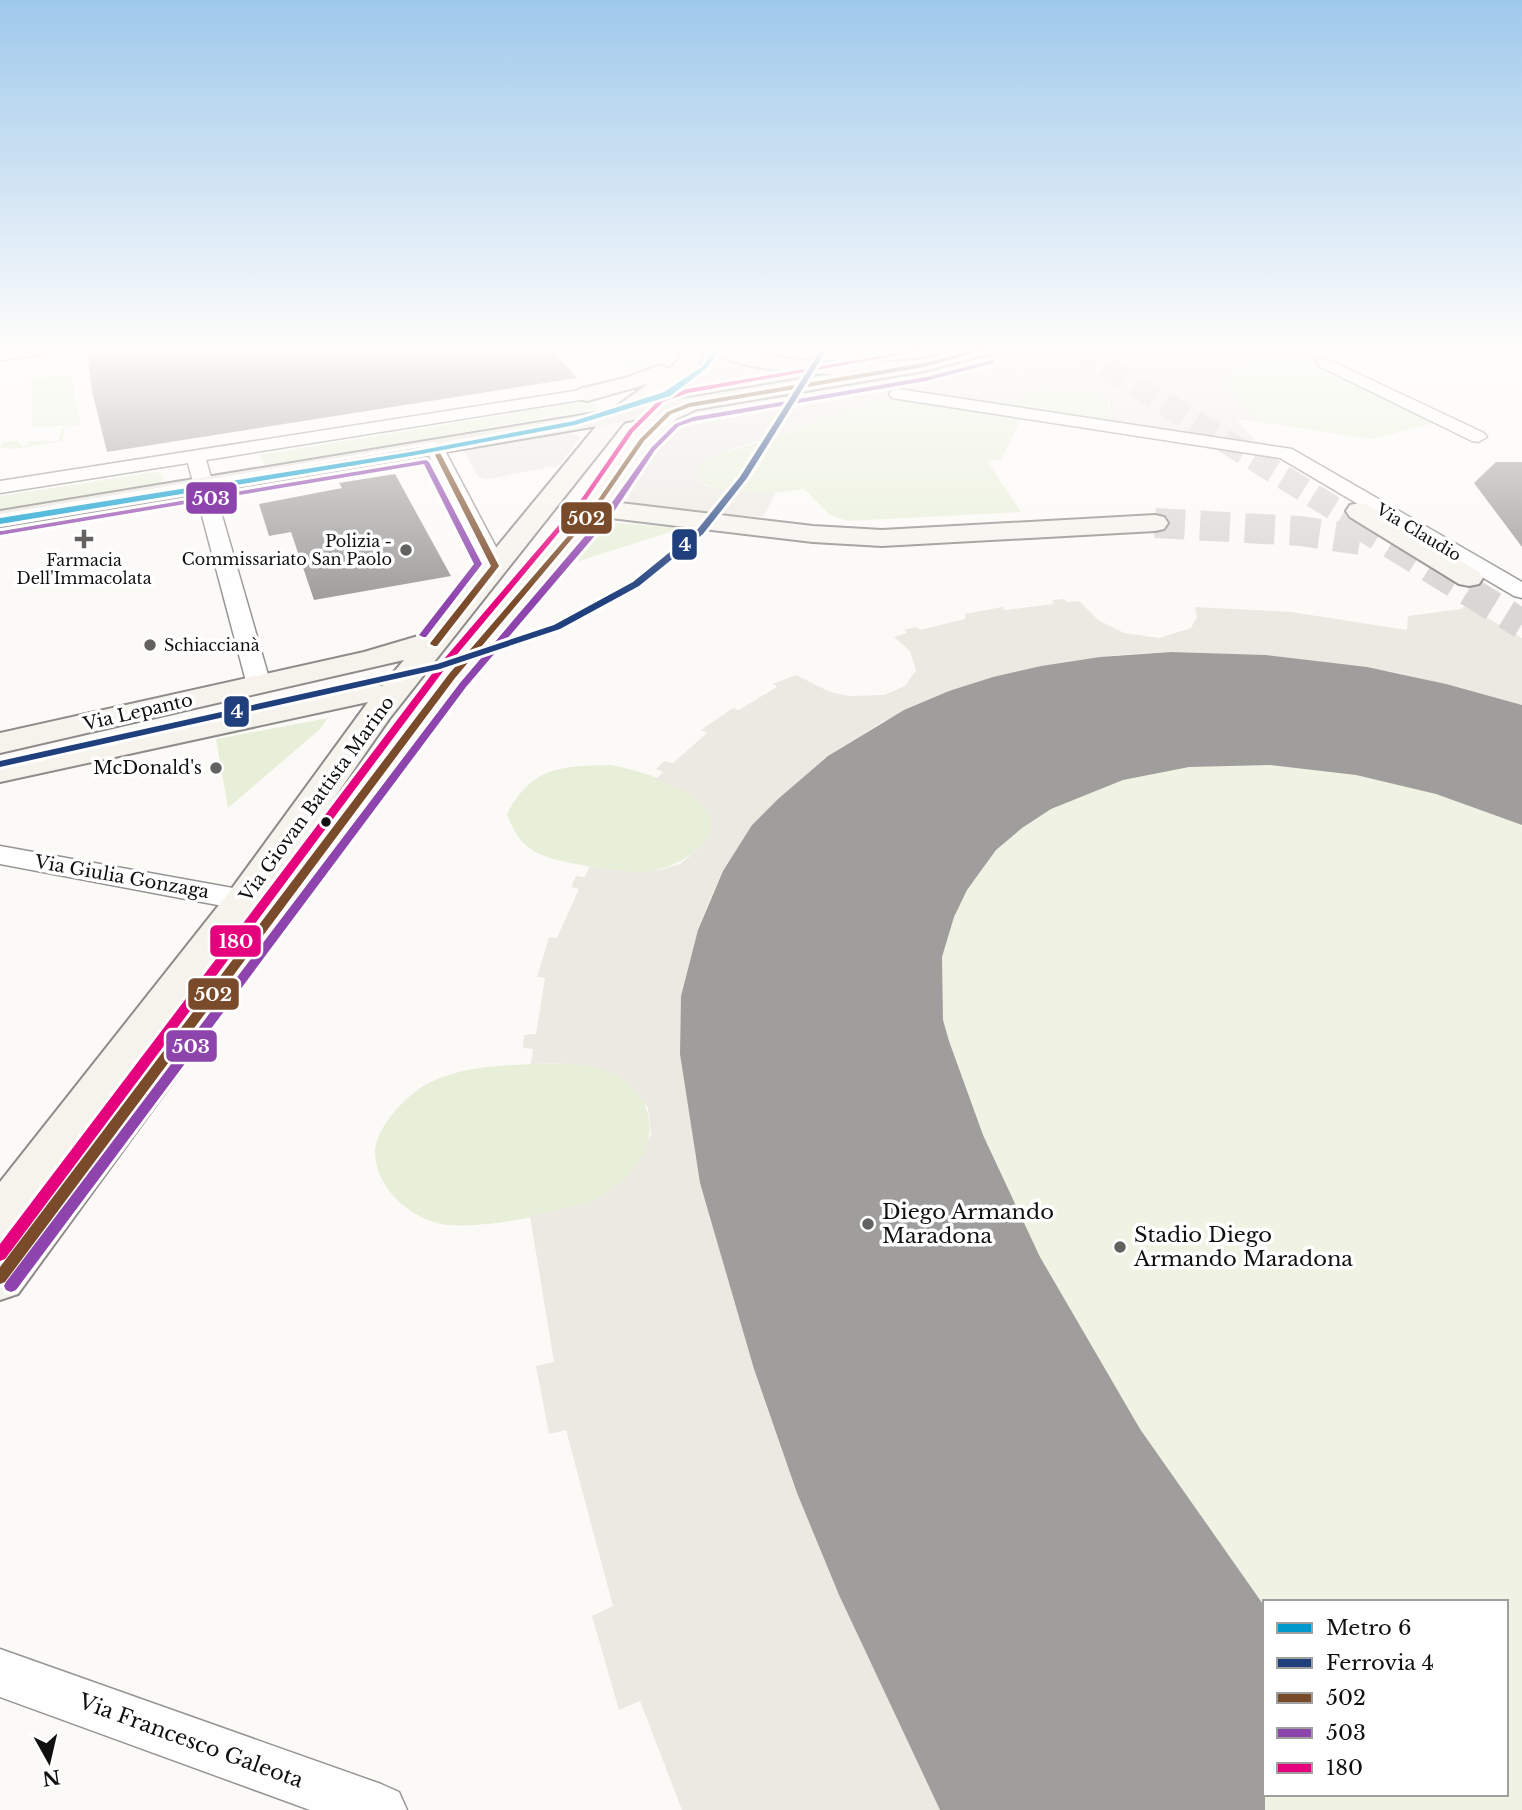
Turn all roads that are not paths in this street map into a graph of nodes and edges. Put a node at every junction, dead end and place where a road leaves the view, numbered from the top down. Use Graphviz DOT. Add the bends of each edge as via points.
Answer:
graph roads {
  1 [pos="344,432"];
  2 [pos="527,432"];
  3 [pos="592,432"];
  4 [pos="609,432"];
  5 [pos="627,432"];
  6 [pos="1150,432"];
  7 [pos="1469,432"];
  8 [pos="1478,437"];
  9 [pos="599,438"];
  10 [pos="434,447"];
  11 [pos="196,456"];
  12 [pos="204,485"];
  13 [pos="0,487"];
  14 [pos="594,508"];
  15 [pos="1359,511"];
  16 [pos="0,519"];
  17 [pos="1155,523"];
  18 [pos="1360,540"];
  19 [pos="495,565"];
  20 [pos="1435,570"];
  21 [pos="1469,578"];
  22 [pos="1522,592"];
  23 [pos="439,639"];
  24 [pos="259,685"];
  25 [pos="373,702"];
  26 [pos="0,743"];
  27 [pos="0,772"];
  28 [pos="0,855"];
  29 [pos="244,900"];
  30 [pos="0,1218"];
  31 [pos="0,1278"];
  32 [pos="0,1673"];
  33 [pos="381,1810"];
  1 -- 11 [label="street"];
  2 -- 10 [label="main road"];
  3 -- 9 [label="main road"];
  4 -- 9 [label="main road, Via Giovan Battista Marino"];
  5 -- 14 [label="main road, Via Giovan Battista Marino"];
  6 -- 22 [label="street, Via Claudio" via="1284,453"];
  7 -- 8 [label="street"];
  9 -- 19 [label="main road, Via Giovan Battista Marino"];
  10 -- 12 [label="main road"];
  10 -- 19 [label="street"];
  11 -- 12 [label="street"];
  11 -- 13 [label="street"];
  12 -- 16 [label="main road"];
  12 -- 24 [label="street"];
  14 -- 17 [label="main road" via="882,538"];
  14 -- 31 [label="main road, Via Giovan Battista Marino" via="452,676"];
  15 -- 21 [label="main road, Via Claudio"];
  18 -- 20 [label="main road" via="1394,549"];
  19 -- 23 [label="main road, Via Giovan Battista Marino"];
  23 -- 24 [label="main road, Via Lepanto" via="371,660"];
  23 -- 25 [label="main road, Via Giovan Battista Marino"];
  24 -- 26 [label="main road, Via Lepanto"];
  25 -- 27 [label="main road, Via Lepanto"];
  25 -- 29 [label="main road, Via Giovan Battista Marino"];
  28 -- 29 [label="street, Via Giulia Gonzaga"];
  29 -- 30 [label="main road, Via Giovan Battista Marino"];
  32 -- 33 [label="street, Via Francesco Galeota"];
}
